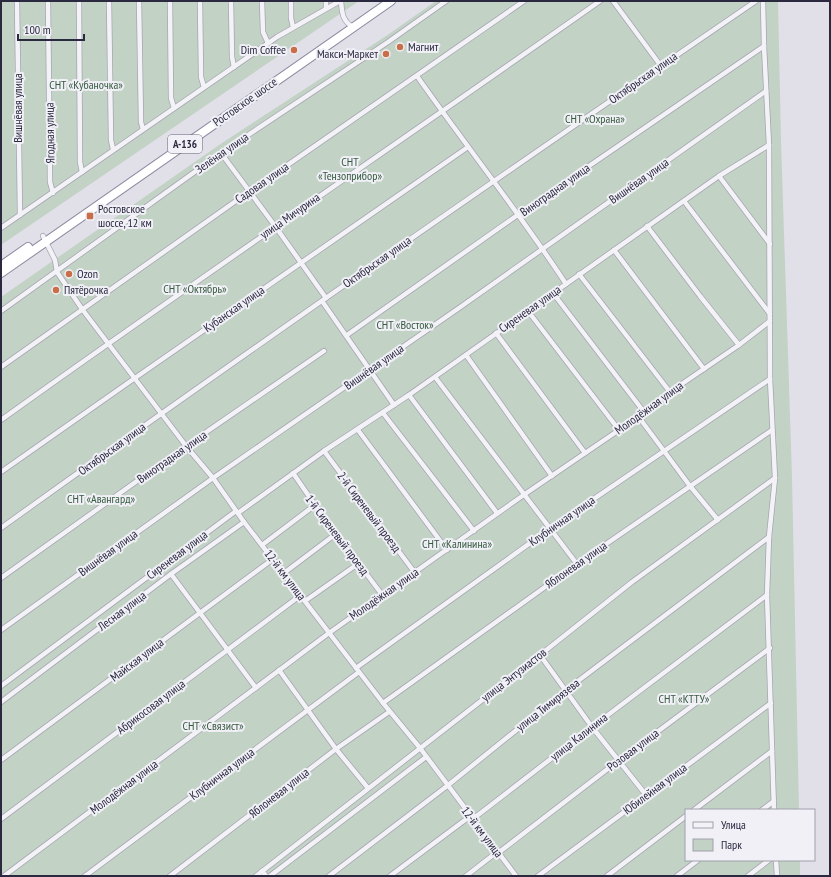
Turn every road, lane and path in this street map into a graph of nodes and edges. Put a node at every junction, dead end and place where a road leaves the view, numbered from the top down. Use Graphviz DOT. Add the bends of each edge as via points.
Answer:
graph roads {
  1 [pos="18,1"];
  2 [pos="48,1"];
  3 [pos="79,1"];
  4 [pos="110,1"];
  5 [pos="139,1"];
  6 [pos="170,1"];
  7 [pos="200,1"];
  8 [pos="231,1"];
  9 [pos="262,1"];
  10 [pos="291,1"];
  11 [pos="326,1"];
  12 [pos="340,1"];
  13 [pos="381,1"];
  14 [pos="391,1"];
  15 [pos="446,1"];
  16 [pos="524,1"];
  17 [pos="600,1"];
  18 [pos="613,1"];
  19 [pos="756,1"];
  20 [pos="764,1"];
  21 [pos="326,8"];
  22 [pos="350,26"];
  23 [pos="293,27"];
  24 [pos="268,43"];
  25 [pos="764,46"];
  26 [pos="661,66"];
  27 [pos="234,67"];
  28 [pos="416,76"];
  29 [pos="204,87"];
  30 [pos="766,91"];
  31 [pos="174,108"];
  32 [pos="442,112"];
  33 [pos="143,129"];
  34 [pos="769,145"];
  35 [pos="468,147"];
  36 [pos="113,149"];
  37 [pos="221,153"];
  38 [pos="82,172"];
  39 [pos="719,176"];
  40 [pos="494,182"];
  41 [pos="250,191"];
  42 [pos="53,193"];
  43 [pos="684,201"];
  44 [pos="519,214"];
  45 [pos="20,215"];
  46 [pos="275,226"];
  47 [pos="647,226"];
  48 [pos="1,228"];
  49 [pos="45,238"];
  50 [pos="770,244"];
  51 [pos="543,248"];
  52 [pos="614,250"];
  53 [pos="300,262"];
  54 [pos="1,266"];
  55 [pos="57,272"];
  56 [pos="1,273"];
  57 [pos="579,274"];
  58 [pos="566,284"];
  59 [pos="553,293"];
  60 [pos="324,299"];
  61 [pos="82,309"];
  62 [pos="1,311"];
  63 [pos="528,311"];
  64 [pos="770,314"];
  65 [pos="770,321"];
  66 [pos="496,333"];
  67 [pos="347,335"];
  68 [pos="108,343"];
  69 [pos="740,345"];
  70 [pos="324,351"];
  71 [pos="466,355"];
  72 [pos="1,367"];
  73 [pos="370,369"];
  74 [pos="704,369"];
  75 [pos="435,377"];
  76 [pos="135,378"];
  77 [pos="770,378"];
  78 [pos="670,392"];
  79 [pos="409,395"];
  80 [pos="394,405"];
  81 [pos="644,412"];
  82 [pos="161,413"];
  83 [pos="383,413"];
  84 [pos="638,416"];
  85 [pos="1,420"];
  86 [pos="358,430"];
  87 [pos="618,430"];
  88 [pos="772,430"];
  89 [pos="186,446"];
  90 [pos="664,450"];
  91 [pos="324,452"];
  92 [pos="585,453"];
  93 [pos="1,472"];
  94 [pos="293,473"];
  95 [pos="552,476"];
  96 [pos="213,478"];
  97 [pos="775,478"];
  98 [pos="690,486"];
  99 [pos="525,494"];
  100 [pos="314,505"];
  101 [pos="237,512"];
  102 [pos="497,513"];
  103 [pos="718,520"];
  104 [pos="244,522"];
  105 [pos="1,528"];
  106 [pos="551,528"];
  107 [pos="474,531"];
  108 [pos="337,533"];
  109 [pos="769,537"];
  110 [pos="262,545"];
  111 [pos="448,550"];
  112 [pos="273,559"];
  113 [pos="358,563"];
  114 [pos="577,564"];
  115 [pos="415,573"];
  116 [pos="171,574"];
  117 [pos="284,574"];
  118 [pos="1,578"];
  119 [pos="301,595"];
  120 [pos="767,595"];
  121 [pos="383,596"];
  122 [pos="305,601"];
  123 [pos="200,613"];
  124 [pos="1,630"];
  125 [pos="329,633"];
  126 [pos="770,648"];
  127 [pos="227,650"];
  128 [pos="540,655"];
  129 [pos="279,670"];
  130 [pos="357,670"];
  131 [pos="1,686"];
  132 [pos="256,688"];
  133 [pos="566,690"];
  134 [pos="1,702"];
  135 [pos="383,703"];
  136 [pos="772,703"];
  137 [pos="308,709"];
  138 [pos="389,712"];
  139 [pos="592,726"];
  140 [pos="420,748"];
  141 [pos="336,749"];
  142 [pos="772,751"];
  143 [pos="426,757"];
  144 [pos="1,760"];
  145 [pos="619,760"];
  146 [pos="447,786"];
  147 [pos="368,788"];
  148 [pos="646,795"];
  149 [pos="774,801"];
  150 [pos="695,809"];
  151 [pos="763,809"];
  152 [pos="774,809"];
  153 [pos="685,817"];
  154 [pos="471,818"];
  155 [pos="1,819"];
  156 [pos="497,853"];
  157 [pos="697,861"];
  158 [pos="768,861"];
  159 [pos="776,861"];
  160 [pos="262,871"];
  161 [pos="3,875"];
  162 [pos="85,876"];
  163 [pos="170,876"];
  164 [pos="256,876"];
  165 [pos="266,876"];
  166 [pos="270,876"];
  167 [pos="329,876"];
  168 [pos="390,876"];
  169 [pos="466,876"];
  170 [pos="516,876"];
  171 [pos="538,876"];
  172 [pos="607,876"];
  173 [pos="677,876"];
  174 [pos="748,876"];
  175 [pos="777,876"];
  1 -- 45 [label="street, Вишнёвая улица"];
  2 -- 42 [label="street, Ягодная улица" via="50,182"];
  3 -- 38 [label="street"];
  4 -- 36 [label="street"];
  5 -- 33 [label="street"];
  6 -- 31 [label="street" via="171,98"];
  7 -- 29 [label="street" via="201,77"];
  8 -- 27 [label="street"];
  9 -- 24 [label="street" via="263,32"];
  10 -- 23 [label="street"];
  11 -- 21 [label="street"];
  12 -- 21 [label="street"];
  12 -- 22 [label="street" via="342,14"];
  13 -- 22 [label="highway, Ростовское шоссе / А-136"];
  14 -- 22 [label="highway, Ростовское шоссе / А-136"];
  15 -- 37 [label="street, Зелёная улица"];
  16 -- 28 [label="street, Садовая улица"];
  17 -- 32 [label="street, улица Мичурина"];
  18 -- 26 [label="street"];
  19 -- 26 [label="street, Октябрьская улица"];
  20 -- 25 [label="street"];
  21 -- 23 [label="street"];
  22 -- 49 [label="highway, Ростовское шоссе / А-136"];
  23 -- 24 [label="street"];
  24 -- 27 [label="street"];
  25 -- 30 [label="street"];
  25 -- 44 [label="street, Виноградная улица"];
  26 -- 40 [label="street, Октябрьская улица"];
  27 -- 29 [label="street"];
  28 -- 32 [label="street"];
  28 -- 41 [label="street, Садовая улица"];
  29 -- 31 [label="street"];
  30 -- 34 [label="street"];
  30 -- 51 [label="street, Вишнёвая улица"];
  31 -- 33 [label="street"];
  32 -- 35 [label="street"];
  32 -- 46 [label="street, улица Мичурина"];
  33 -- 36 [label="street"];
  34 -- 39 [label="street, Сиреневая улица"];
  34 -- 50 [label="street"];
  35 -- 40 [label="street"];
  35 -- 53 [label="street, Кубанская улица"];
  36 -- 38 [label="street"];
  37 -- 41 [label="street"];
  37 -- 55 [label="street, Зелёная улица"];
  38 -- 42 [label="street"];
  39 -- 43 [label="street, Сиреневая улица"];
  39 -- 50 [label="street"];
  40 -- 44 [label="street"];
  40 -- 60 [label="street, Октябрьская улица"];
  41 -- 46 [label="street"];
  41 -- 61 [label="street, Садовая улица"];
  42 -- 45 [label="street"];
  43 -- 47 [label="street, Сиреневая улица"];
  43 -- 64 [label="street"];
  44 -- 51 [label="street"];
  44 -- 67 [label="street, Виноградная улица"];
  45 -- 48 [label="street"];
  46 -- 53 [label="street"];
  46 -- 68 [label="street, улица Мичурина"];
  47 -- 52 [label="street, Сиреневая улица"];
  47 -- 69 [label="street"];
  49 -- 54 [label="highway, Ростовское шоссе / А-136"];
  49 -- 55 [label="street, 12-й км улица" via="55,260"];
  49 -- 56 [label="highway, Ростовское шоссе / А-136"];
  50 -- 64 [label="street"];
  51 -- 58 [label="street"];
  51 -- 73 [label="street, Вишнёвая улица"];
  52 -- 57 [label="street, Сиреневая улица"];
  52 -- 74 [label="street"];
  53 -- 60 [label="street"];
  53 -- 76 [label="street, Кубанская улица"];
  55 -- 61 [label="street, 12-й км улица"];
  55 -- 62 [label="street, Зелёная улица"];
  57 -- 58 [label="street, Сиреневая улица"];
  57 -- 78 [label="street"];
  58 -- 59 [label="street, Сиреневая улица"];
  59 -- 63 [label="street, Сиреневая улица"];
  59 -- 81 [label="street"];
  60 -- 67 [label="street"];
  60 -- 82 [label="street, Октябрьская улица"];
  61 -- 68 [label="street, 12-й км улица"];
  61 -- 72 [label="street, Садовая улица"];
  63 -- 66 [label="street, Сиреневая улица"];
  63 -- 87 [label="street"];
  64 -- 65 [label="street"];
  65 -- 69 [label="street, Молодёжная улица"];
  65 -- 77 [label="street"];
  66 -- 71 [label="street, Сиреневая улица"];
  66 -- 92 [label="street"];
  67 -- 73 [label="street"];
  68 -- 76 [label="street, 12-й км улица"];
  68 -- 85 [label="street, улица Мичурина"];
  69 -- 74 [label="street, Молодёжная улица"];
  70 -- 89 [label="street, Виноградная улица"];
  71 -- 75 [label="street, Сиреневая улица"];
  71 -- 95 [label="street"];
  73 -- 80 [label="street"];
  73 -- 96 [label="street, Вишнёвая улица"];
  74 -- 78 [label="street, Молодёжная улица"];
  75 -- 79 [label="street, Сиреневая улица"];
  75 -- 99 [label="street"];
  76 -- 82 [label="street, 12-й км улица"];
  76 -- 93 [label="street, Кубанская улица"];
  77 -- 88 [label="street"];
  77 -- 90 [label="street, Клубничная улица"];
  78 -- 81 [label="street, Молодёжная улица"];
  79 -- 80 [label="street, Сиреневая улица"];
  79 -- 102 [label="street"];
  80 -- 83 [label="street, Сиреневая улица"];
  81 -- 84 [label="street, Молодёжная улица"];
  82 -- 89 [label="street, 12-й км улица"];
  82 -- 105 [label="street, Октябрьская улица"];
  83 -- 86 [label="street, Сиреневая улица"];
  83 -- 107 [label="street"];
  84 -- 87 [label="street, Молодёжная улица"];
  84 -- 90 [label="street"];
  86 -- 91 [label="street, Сиреневая улица"];
  86 -- 111 [label="street"];
  87 -- 92 [label="street, Молодёжная улица"];
  88 -- 97 [label="street"];
  88 -- 98 [label="street, Яблоневая улица"];
  89 -- 96 [label="street, 12-й км улица"];
  89 -- 118 [label="street, Виноградная улица"];
  90 -- 98 [label="street"];
  90 -- 106 [label="street, Клубничная улица"];
  91 -- 94 [label="street, Сиреневая улица"];
  91 -- 115 [label="street, 2-й Сиреневый проезд"];
  92 -- 95 [label="street, Молодёжная улица"];
  94 -- 100 [label="street, 1-й Сиреневый проезд"];
  94 -- 101 [label="street, Сиреневая улица"];
  95 -- 99 [label="street, Молодёжная улица"];
  96 -- 101 [label="street, 12-й км улица"];
  96 -- 124 [label="street, Вишнёвая улица"];
  97 -- 103 [label="street, улица Энтузиастов"];
  97 -- 109 [label="street"];
  98 -- 103 [label="street"];
  98 -- 114 [label="street, Яблоневая улица"];
  99 -- 102 [label="street, Молодёжная улица"];
  99 -- 106 [label="street"];
  100 -- 108 [label="street, 1-й Сиреневый проезд"];
  100 -- 110 [label="street"];
  101 -- 104 [label="street, 12-й км улица"];
  101 -- 131 [label="street, Сиреневая улица"];
  102 -- 107 [label="street, Молодёжная улица"];
  103 -- 128 [label="street, улица Энтузиастов" via="632,582"];
  104 -- 110 [label="street, 12-й км улица"];
  104 -- 116 [label="street, Лесная улица"];
  106 -- 114 [label="street"];
  106 -- 130 [label="street, Клубничная улица"];
  107 -- 111 [label="street, Молодёжная улица"];
  108 -- 113 [label="street, 1-й Сиреневый проезд"];
  108 -- 117 [label="street"];
  109 -- 120 [label="street"];
  109 -- 133 [label="street, улица Тимирязева"];
  110 -- 112 [label="street, 12-й км улица"];
  111 -- 115 [label="street, Молодёжная улица"];
  112 -- 117 [label="street, 12-й км улица"];
  112 -- 123 [label="street, Майская улица"];
  113 -- 121 [label="street, 1-й Сиреневый проезд"];
  113 -- 122 [label="street"];
  114 -- 135 [label="street, Яблоневая улица"];
  115 -- 121 [label="street, Молодёжная улица"];
  116 -- 123 [label="street"];
  116 -- 134 [label="street, Лесная улица"];
  117 -- 119 [label="street, 12-й км улица"];
  119 -- 122 [label="street, 12-й км улица"];
  119 -- 127 [label="street, Абрикосовая улица"];
  120 -- 126 [label="street"];
  120 -- 139 [label="street, улица Калинина"];
  121 -- 125 [label="street, Молодёжная улица"];
  122 -- 125 [label="street, 12-й км улица"];
  123 -- 127 [label="street"];
  123 -- 144 [label="street, Майская улица"];
  125 -- 129 [label="street, Молодёжная улица"];
  125 -- 130 [label="street, 12-й км улица"];
  126 -- 136 [label="street"];
  126 -- 145 [label="street, Розовая улица"];
  127 -- 132 [label="street"];
  127 -- 155 [label="street, Абрикосовая улица"];
  128 -- 133 [label="street"];
  128 -- 140 [label="street, улица Энтузиастов"];
  129 -- 132 [label="street, Молодёжная улица"];
  129 -- 137 [label="street"];
  130 -- 135 [label="street, 12-й км улица"];
  130 -- 137 [label="street, Клубничная улица"];
  132 -- 161 [label="street, Молодёжная улица"];
  133 -- 139 [label="street"];
  133 -- 146 [label="street, улица Тимирязева"];
  135 -- 138 [label="street, 12-й км улица"];
  136 -- 142 [label="street"];
  136 -- 148 [label="street, Юбилейная улица"];
  137 -- 141 [label="street"];
  137 -- 162 [label="street, Клубничная улица"];
  138 -- 140 [label="street, 12-й км улица"];
  138 -- 141 [label="street, Яблоневая улица"];
  139 -- 145 [label="street"];
  139 -- 154 [label="street, улица Калинина"];
  140 -- 143 [label="street, 12-й км улица"];
  140 -- 147 [label="street, улица Энтузиастов"];
  141 -- 147 [label="street"];
  141 -- 163 [label="street, Яблоневая улица"];
  142 -- 149 [label="street"];
  142 -- 150 [label="street"];
  143 -- 146 [label="street, 12-й км улица"];
  143 -- 166 [label="street"];
  145 -- 148 [label="street"];
  145 -- 156 [label="street, Розовая улица"];
  146 -- 154 [label="street, 12-й км улица"];
  146 -- 167 [label="street, улица Тимирязева"];
  147 -- 160 [label="street, улица Энтузиастов"];
  148 -- 171 [label="street, Юбилейная улица"];
  149 -- 151 [label="street"];
  149 -- 152 [label="street"];
  153 -- 172 [label="street"];
  154 -- 156 [label="street, 12-й км улица"];
  154 -- 168 [label="street, улица Калинина"];
  156 -- 169 [label="street, Розовая улица"];
  156 -- 170 [label="street, 12-й км улица"];
  157 -- 173 [label="street"];
  158 -- 174 [label="street"];
  159 -- 175 [label="street"];
  160 -- 164 [label="street, улица Энтузиастов"];
  160 -- 165 [label="street"];
}
